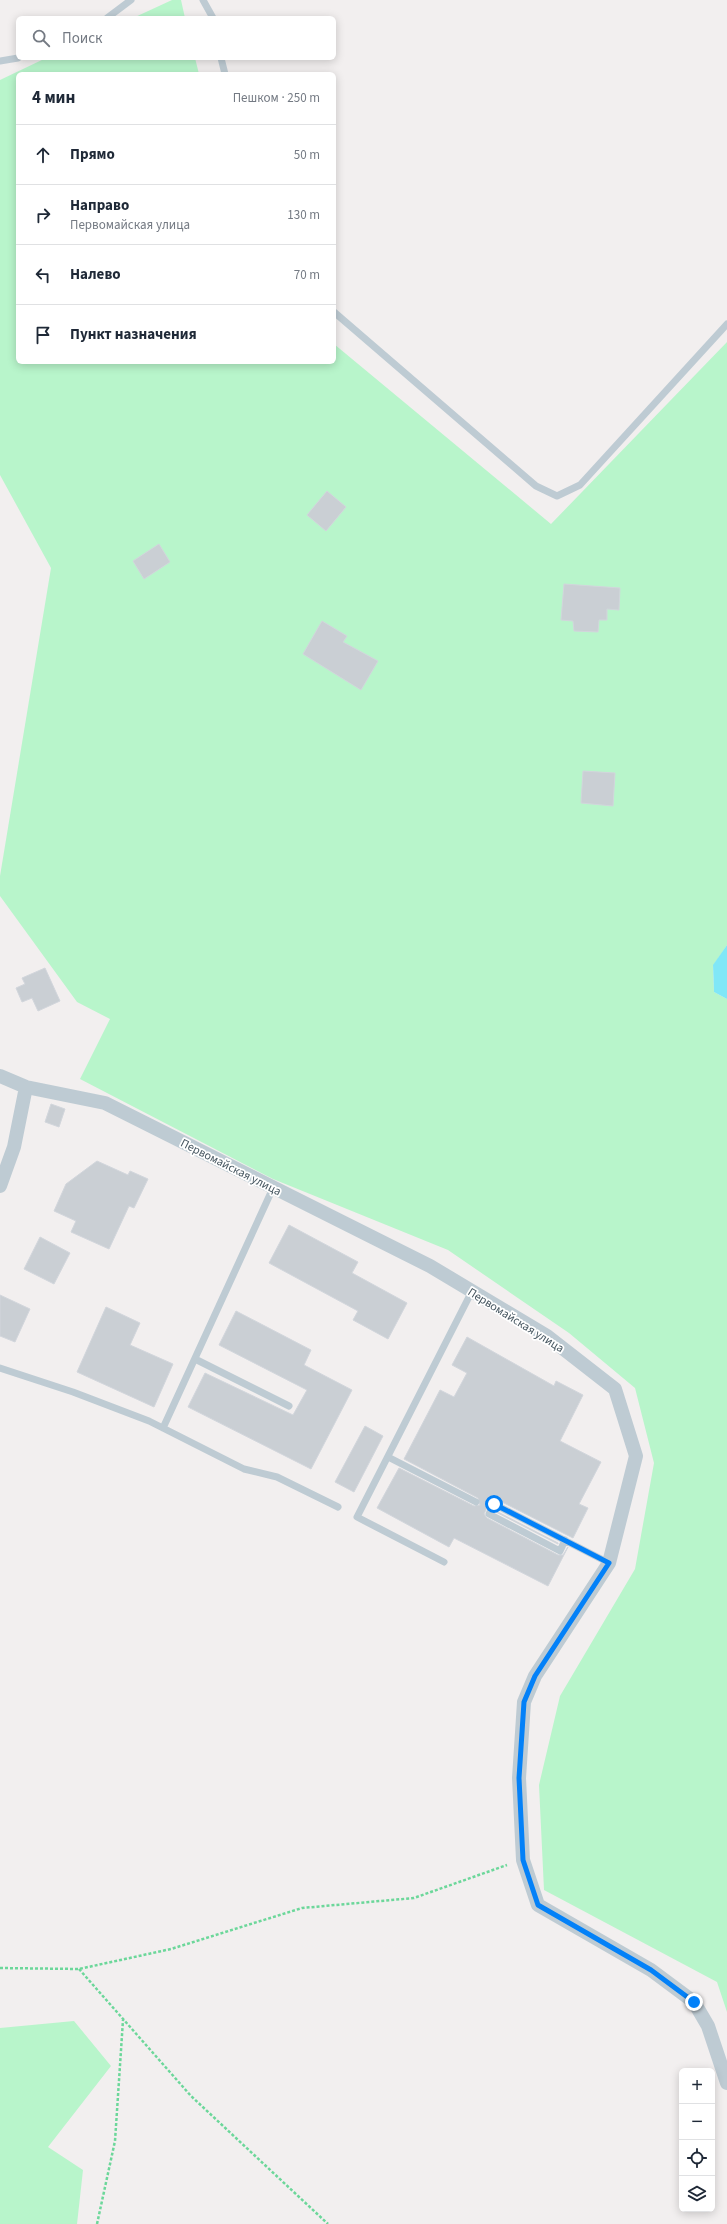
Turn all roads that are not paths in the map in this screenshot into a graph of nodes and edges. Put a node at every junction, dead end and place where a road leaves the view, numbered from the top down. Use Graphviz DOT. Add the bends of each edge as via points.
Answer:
graph roads {
  1 [pos="131,0"];
  2 [pos="203,0"];
  3 [pos="110,16"];
  4 [pos="212,16"];
  5 [pos="16,58"];
  6 [pos="222,60"];
  7 [pos="0,61"];
  8 [pos="224,72"];
  9 [pos="336,314"];
  10 [pos="727,324"];
  11 [pos="0,1076"];
  12 [pos="26,1087"];
  13 [pos="0,1186"];
  14 [pos="273,1188"];
  15 [pos="472,1291"];
  16 [pos="195,1359"];
  17 [pos="0,1368"];
  18 [pos="289,1406"];
  19 [pos="163,1428"];
  20 [pos="388,1458"];
  21 [pos="476,1502"];
  22 [pos="338,1507"];
  23 [pos="565,1540"];
  24 [pos="444,1562"];
  25 [pos="609,1563"];
  26 [pos="727,2083"];
  1 -- 3 [label="lane"];
  2 -- 4 [label="lane"];
  5 -- 7 [label="lane"];
  6 -- 8 [label="lane"];
  9 -- 10 [label="lane" via="536,486 557,496 580,484"];
  11 -- 12 [label="street, Первомайская улица"];
  12 -- 13 [label="street" via="14,1147"];
  12 -- 14 [label="street, Первомайская улица" via="105,1103"];
  14 -- 15 [label="street, Первомайская улица" via="430,1266"];
  14 -- 16 [label="lane"];
  15 -- 20 [label="lane"];
  15 -- 25 [label="street, Первомайская улица" via="547,1336 615,1389 636,1456"];
  16 -- 18 [label="lane"];
  16 -- 19 [label="lane"];
  17 -- 19 [label="lane" via="73,1392"];
  19 -- 22 [label="lane" via="244,1469 277,1477"];
  20 -- 21 [label="lane"];
  20 -- 24 [label="lane" via="357,1517"];
  23 -- 23 [label="lane" via="494,1504 489,1514 560,1551"];
  23 -- 25 [label="lane"];
  25 -- 26 [label="street, Первомайская улица" via="535,1676 524,1702 519,1778 523,1860 538,1905 651,1970 694,2002 708,2026"];
}
